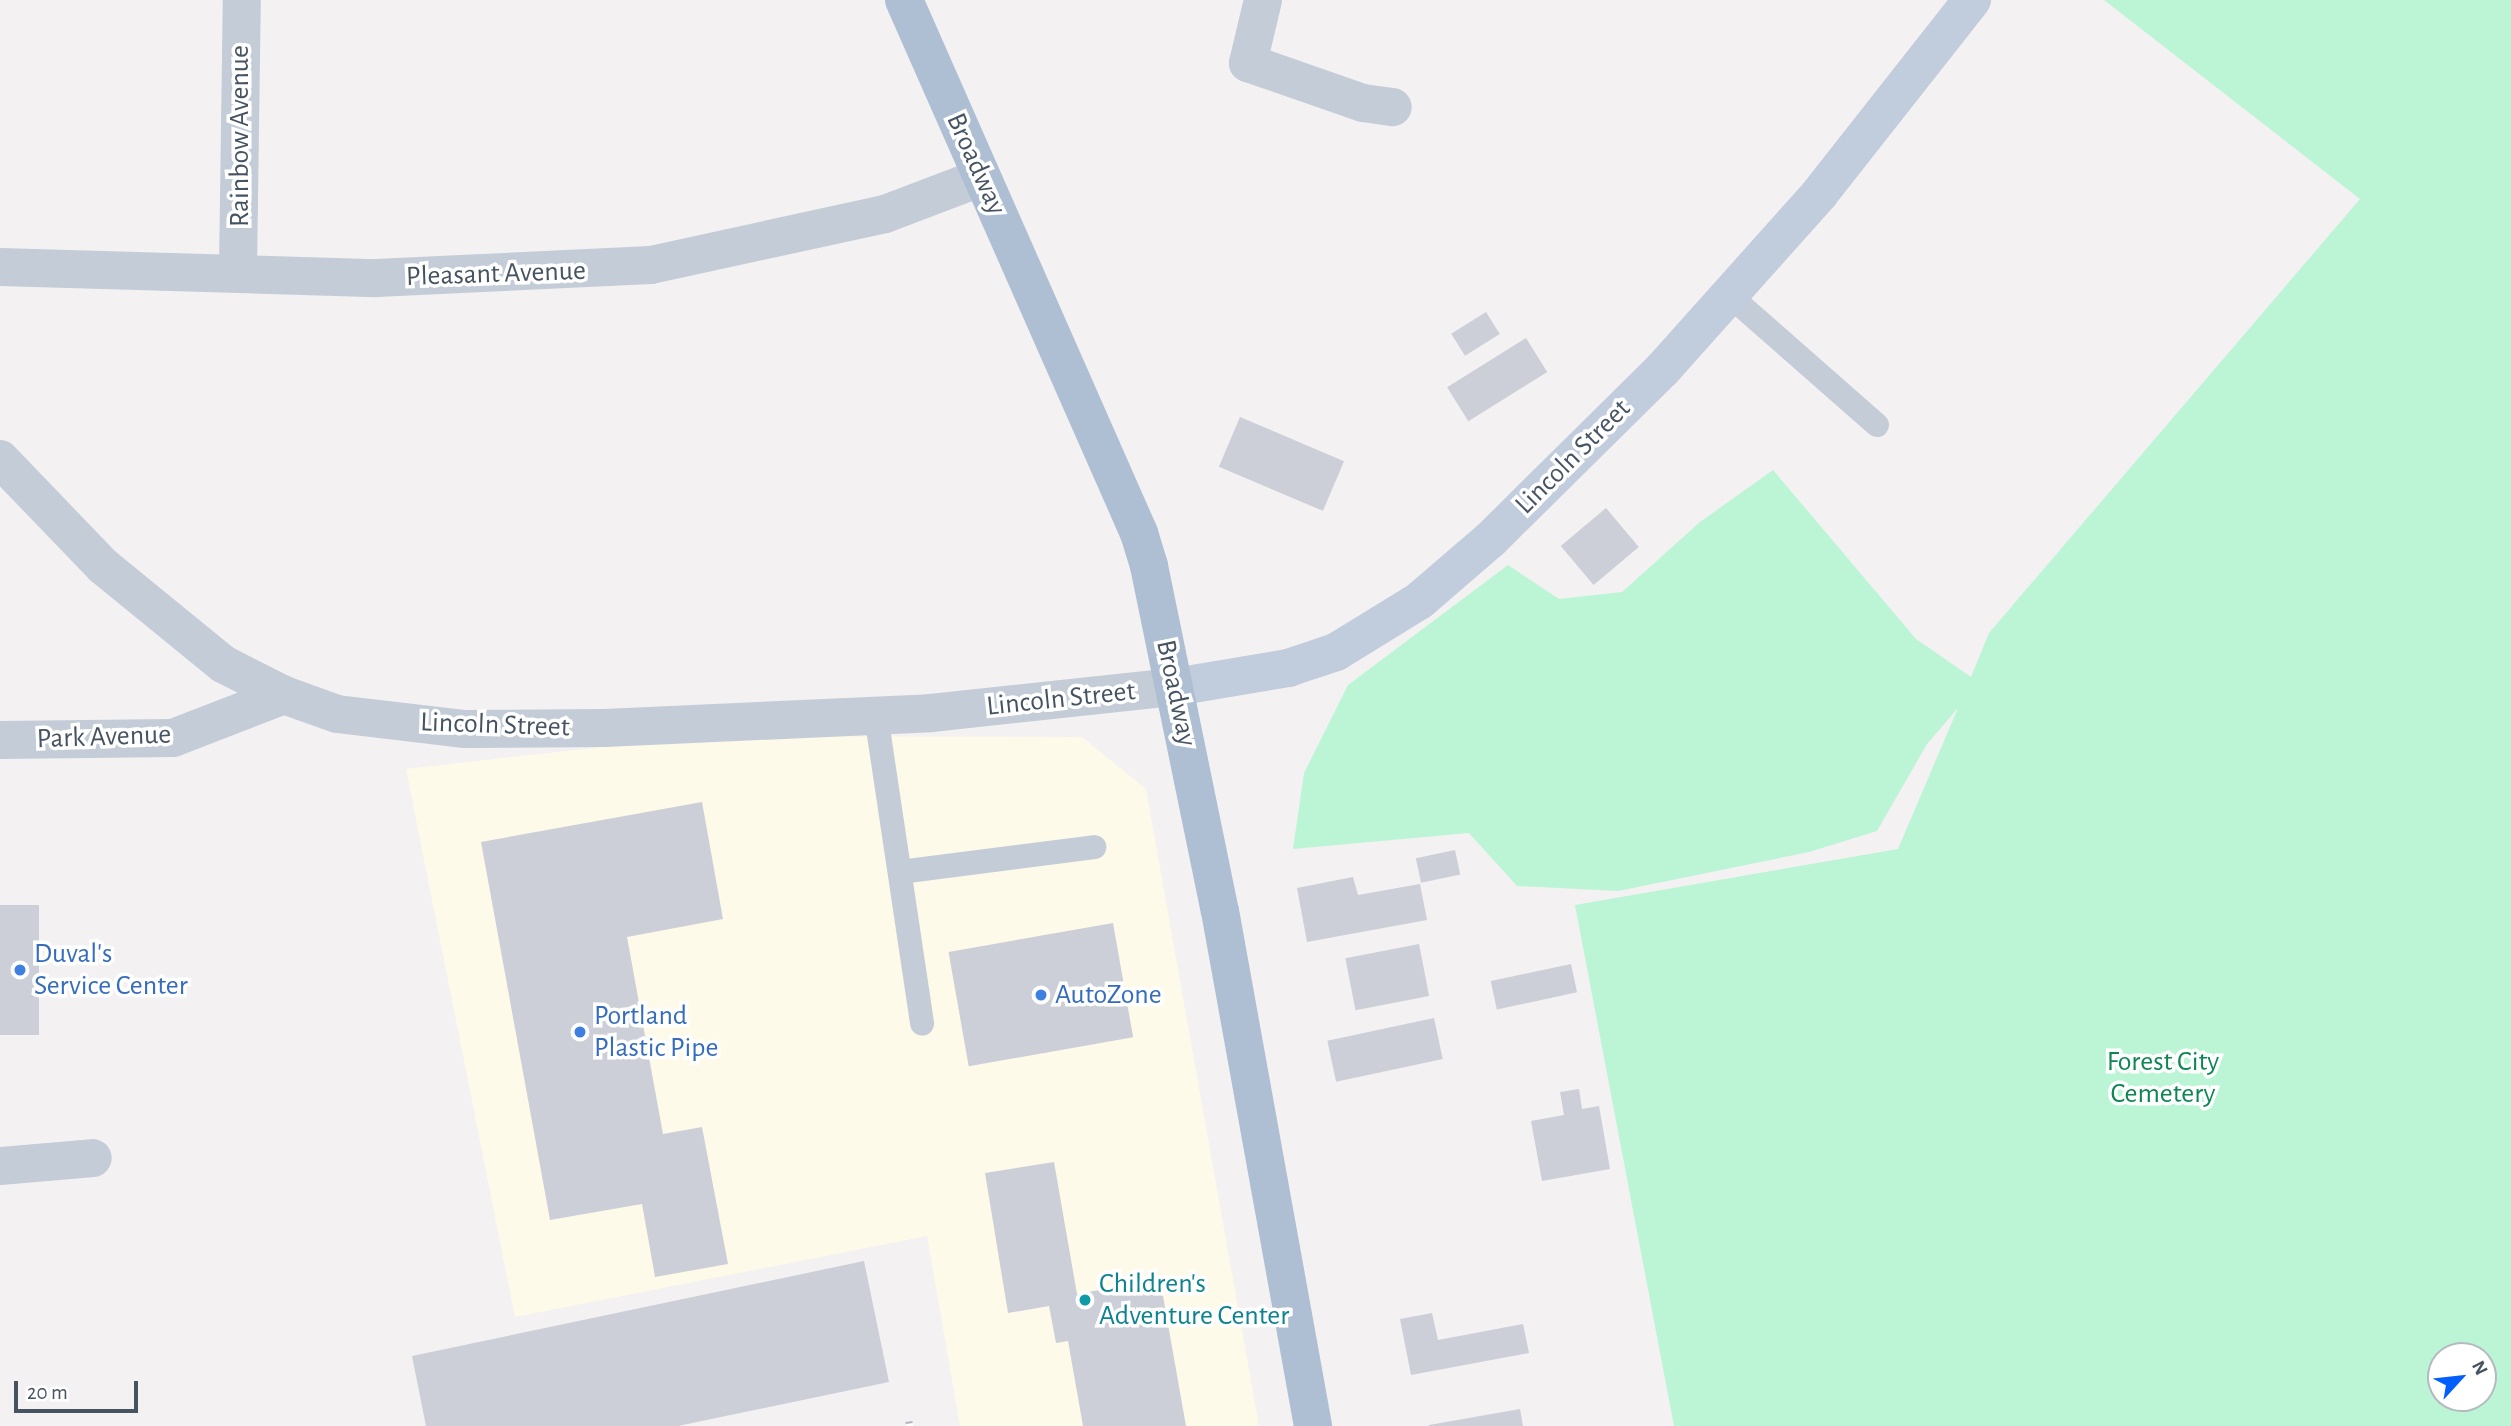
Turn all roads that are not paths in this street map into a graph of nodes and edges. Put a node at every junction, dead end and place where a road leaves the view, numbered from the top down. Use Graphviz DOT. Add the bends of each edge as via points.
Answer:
graph roads {
  1 [pos="242,0"];
  2 [pos="904,0"];
  3 [pos="1263,0"];
  4 [pos="1972,0"];
  5 [pos="1392,107"];
  6 [pos="980,178"];
  7 [pos="0,267"];
  8 [pos="238,271"];
  9 [pos="1729,295"];
  10 [pos="1877,425"];
  11 [pos="0,459"];
  12 [pos="1175,687"];
  13 [pos="284,695"];
  14 [pos="876,715"];
  15 [pos="0,740"];
  16 [pos="1094,847"];
  17 [pos="900,872"];
  18 [pos="922,1024"];
  19 [pos="93,1158"];
  20 [pos="0,1166"];
  21 [pos="1313,1426"];
  1 -- 8 [label="street, Rainbow Avenue"];
  2 -- 6 [label="main road, Broadway"];
  3 -- 5 [label="street" via="1248,63 1363,103"];
  4 -- 9 [label="main road, Lincoln Street" via="1820,193"];
  6 -- 8 [label="street, Pleasant Avenue" via="885,214 651,265 376,278"];
  6 -- 12 [label="main road, Broadway" via="1139,533"];
  7 -- 8 [label="street, Pleasant Avenue"];
  9 -- 10 [label="lane"];
  9 -- 12 [label="main road, Lincoln Street" via="1561,472 1419,601 1335,652 1288,668"];
  11 -- 13 [label="street, Lincoln Street" via="103,566 223,664"];
  12 -- 14 [label="street, Lincoln Street"];
  12 -- 21 [label="main road, Broadway"];
  13 -- 14 [label="street, Lincoln Street" via="337,714 465,729 605,728"];
  13 -- 15 [label="street, Park Avenue" via="173,738"];
  14 -- 17 [label="lane"];
  16 -- 17 [label="lane"];
  17 -- 18 [label="lane"];
  19 -- 20 [label="street"];
}
